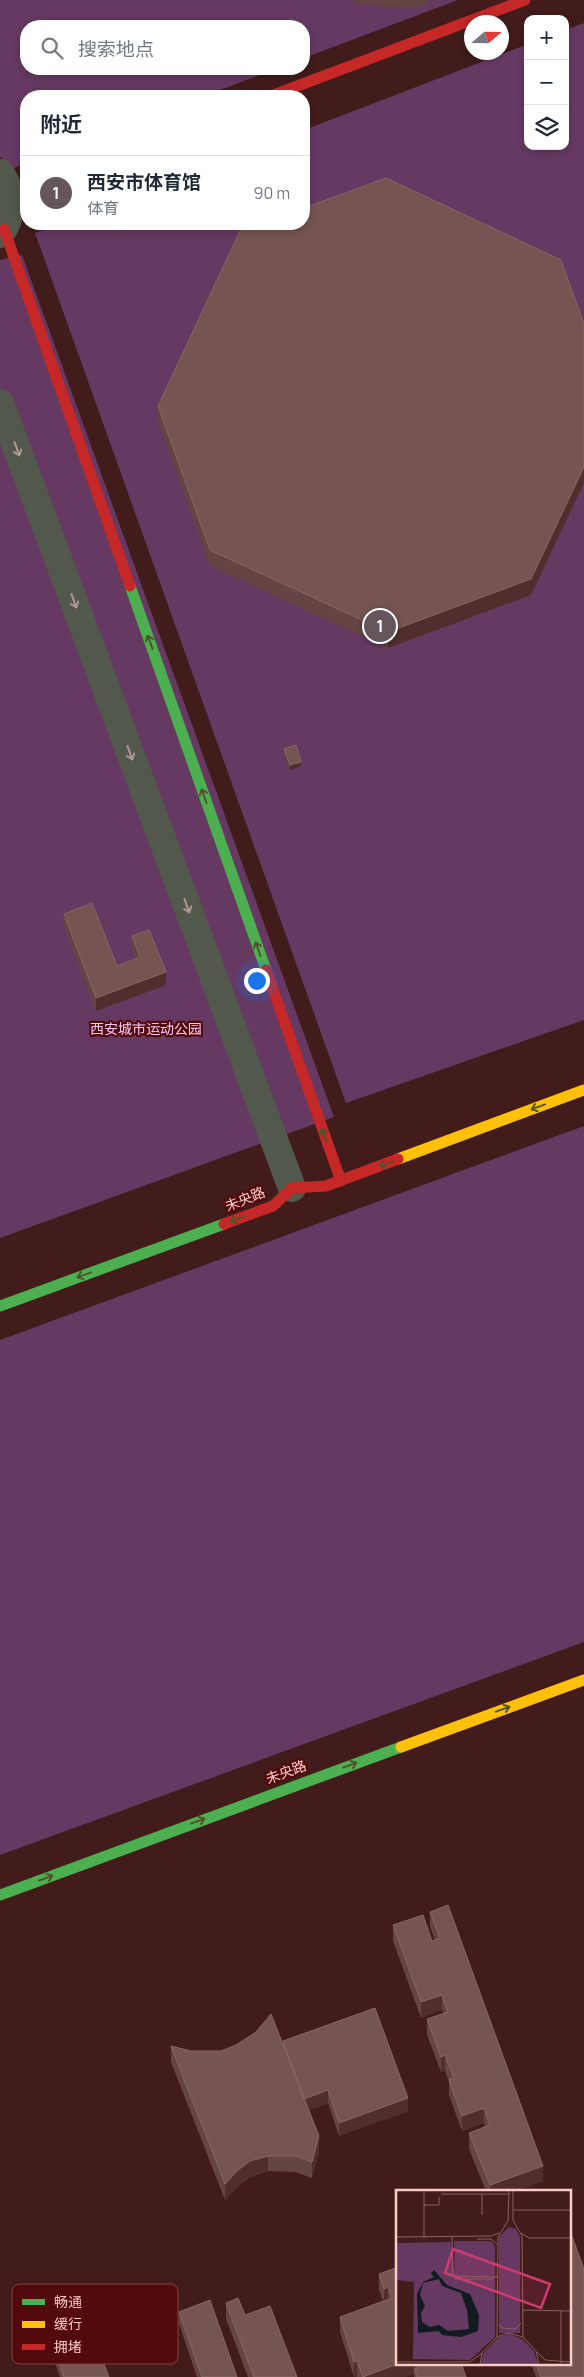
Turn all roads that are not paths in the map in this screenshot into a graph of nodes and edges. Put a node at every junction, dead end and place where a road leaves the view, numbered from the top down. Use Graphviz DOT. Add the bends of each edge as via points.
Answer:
graph roads {
  1 [pos="525,0"];
  2 [pos="287,90"];
  3 [pos="12,185"];
  4 [pos="2,232"];
  5 [pos="0,403"];
  6 [pos="584,1090"];
  7 [pos="341,1181"];
  8 [pos="292,1188"];
  9 [pos="0,1306"];
  10 [pos="584,1680"];
  11 [pos="0,1895"];
  1 -- 2 [label="street"];
  3 -- 4 [label="street" via="10,212"];
  7 -- 4 [label="street, one-way"];
  5 -- 8 [label="street, one-way"];
  6 -- 7 [label="street, one-way"];
  7 -- 8 [label="street" via="326,1186"];
  8 -- 9 [label="street, 未央路, one-way" via="273,1206"];
  11 -- 10 [label="street, 未央路, one-way"];
}
